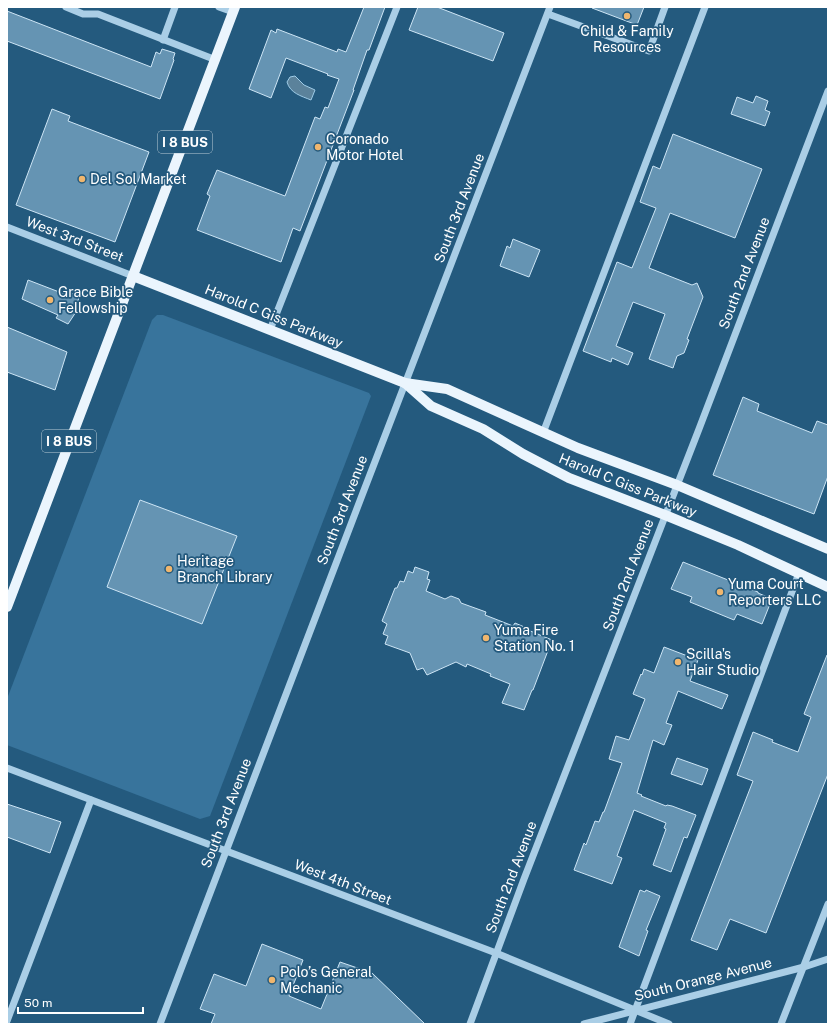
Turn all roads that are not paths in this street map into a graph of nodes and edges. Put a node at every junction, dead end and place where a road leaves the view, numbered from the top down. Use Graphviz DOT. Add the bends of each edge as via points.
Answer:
graph roads {
  1 [pos="66,7"];
  2 [pos="175,7"];
  3 [pos="219,7"];
  4 [pos="396,7"];
  5 [pos="665,7"];
  6 [pos="705,7"];
  7 [pos="234,10"];
  8 [pos="549,10"];
  9 [pos="100,11"];
  10 [pos="163,40"];
  11 [pos="216,60"];
  12 [pos="828,91"];
  13 [pos="7,227"];
  14 [pos="133,276"];
  15 [pos="270,330"];
  16 [pos="405,383"];
  17 [pos="543,433"];
  18 [pos="677,485"];
  19 [pos="665,514"];
  20 [pos="828,549"];
  21 [pos="799,573"];
  22 [pos="828,587"];
  23 [pos="7,607"];
  24 [pos="7,768"];
  25 [pos="91,800"];
  26 [pos="226,851"];
  27 [pos="828,904"];
  28 [pos="496,953"];
  29 [pos="828,959"];
  30 [pos="804,967"];
  31 [pos="636,1010"];
  32 [pos="7,1021"];
  33 [pos="160,1024"];
  34 [pos="470,1024"];
  35 [pos="584,1024"];
  36 [pos="630,1024"];
  37 [pos="669,1024"];
  38 [pos="781,1024"];
  1 -- 9 [label="street" via="83,14"];
  2 -- 10 [label="street"];
  3 -- 7 [label="street"];
  4 -- 15 [label="street"];
  5 -- 8 [label="street" via="649,51"];
  6 -- 17 [label="street"];
  7 -- 11 [label="main road, I 8 BUS"];
  8 -- 16 [label="street, South 3rd Avenue"];
  9 -- 10 [label="street"];
  10 -- 11 [label="street"];
  11 -- 14 [label="main road, I 8 BUS"];
  12 -- 18 [label="street, South 2nd Avenue"];
  13 -- 14 [label="street, West 3rd Street"];
  14 -- 15 [label="main road, Harold C Giss Parkway"];
  14 -- 23 [label="main road, I 8 BUS"];
  15 -- 16 [label="main road, Harold C Giss Parkway"];
  16 -- 17 [label="main road, Harold C Giss Parkway" via="447,389"];
  16 -- 19 [label="main road, Harold C Giss Parkway" via="431,406 483,429 569,478"];
  16 -- 26 [label="street, South 3rd Avenue"];
  17 -- 18 [label="main road, Harold C Giss Parkway"];
  18 -- 19 [label="street, South 2nd Avenue"];
  18 -- 20 [label="main road, Harold C Giss Parkway"];
  19 -- 21 [label="main road, Harold C Giss Parkway"];
  19 -- 28 [label="street, South 2nd Avenue"];
  21 -- 22 [label="main road, Harold C Giss Parkway"];
  21 -- 31 [label="street"];
  24 -- 25 [label="street, West 4th Street"];
  25 -- 26 [label="street, West 4th Street"];
  25 -- 32 [label="street"];
  26 -- 28 [label="street, West 4th Street"];
  26 -- 33 [label="street, South 3rd Avenue"];
  27 -- 30 [label="street"];
  28 -- 31 [label="street, West 4th Street"];
  28 -- 34 [label="street, South 2nd Avenue"];
  29 -- 30 [label="street, South Orange Avenue"];
  30 -- 31 [label="street, South Orange Avenue"];
  30 -- 38 [label="street"];
  31 -- 35 [label="street, South Orange Avenue"];
  31 -- 36 [label="street"];
  31 -- 37 [label="street, West 4th Street"];
}
